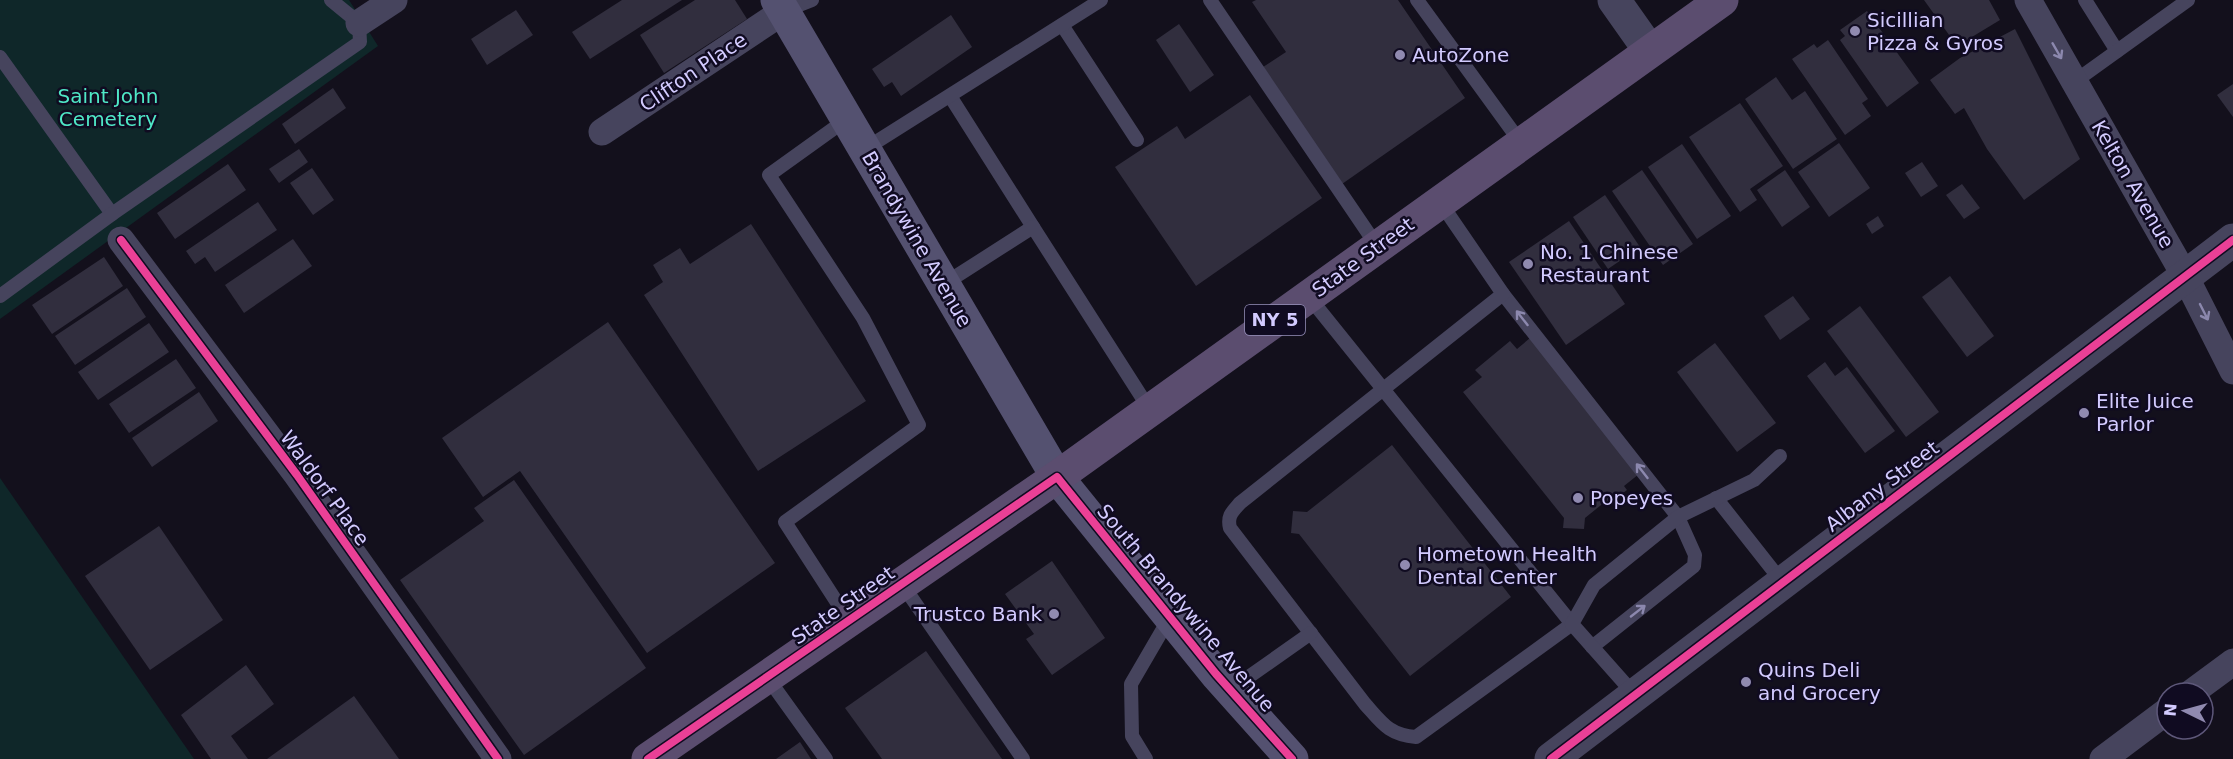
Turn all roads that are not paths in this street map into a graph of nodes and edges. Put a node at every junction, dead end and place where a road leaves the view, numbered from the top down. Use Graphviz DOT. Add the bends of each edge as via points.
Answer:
graph roads {
  1 [pos="332,0"];
  2 [pos="394,0"];
  3 [pos="1101,0"];
  4 [pos="1210,0"];
  5 [pos="1417,0"];
  6 [pos="1614,0"];
  7 [pos="1722,0"];
  8 [pos="2028,0"];
  9 [pos="2085,0"];
  10 [pos="2188,0"];
  11 [pos="791,4"];
  12 [pos="359,23"];
  13 [pos="1062,25"];
  14 [pos="1650,51"];
  15 [pos="2116,51"];
  16 [pos="0,57"];
  17 [pos="2074,82"];
  18 [pos="950,96"];
  19 [pos="847,119"];
  20 [pos="602,132"];
  21 [pos="1137,140"];
  22 [pos="1521,143"];
  23 [pos="865,149"];
  24 [pos="1440,202"];
  25 [pos="112,214"];
  26 [pos="1033,227"];
  27 [pos="121,240"];
  28 [pos="2233,240"];
  29 [pos="1377,246"];
  30 [pos="2185,276"];
  31 [pos="944,284"];
  32 [pos="1503,294"];
  33 [pos="0,296"];
  34 [pos="1309,296"];
  35 [pos="2233,371"];
  36 [pos="1383,389"];
  37 [pos="1150,410"];
  38 [pos="1780,456"];
  39 [pos="1057,477"];
  40 [pos="1716,498"];
  41 [pos="1678,517"];
  42 [pos="1783,583"];
  43 [pos="902,584"];
  44 [pos="1170,617"];
  45 [pos="849,621"];
  46 [pos="1572,624"];
  47 [pos="1311,633"];
  48 [pos="1592,647"];
  49 [pos="2233,662"];
  50 [pos="767,677"];
  51 [pos="2207,681"];
  52 [pos="1230,690"];
  53 [pos="1635,695"];
  54 [pos="2155,720"];
  55 [pos="498,759"];
  56 [pos="648,759"];
  57 [pos="826,759"];
  58 [pos="1023,759"];
  59 [pos="1146,759"];
  60 [pos="1292,759"];
  61 [pos="1551,759"];
  62 [pos="2103,759"];
  1 -- 12 [label="lane"];
  2 -- 12 [label="street"];
  3 -- 13 [label="lane"];
  4 -- 29 [label="lane"];
  5 -- 22 [label="lane"];
  6 -- 14 [label="street"];
  7 -- 14 [label="main road, State Street / NY 5"];
  8 -- 17 [label="street, Kelton Avenue, one-way"];
  9 -- 15 [label="lane"];
  10 -- 15 [label="lane"];
  11 -- 19 [label="main road, Brandywine Avenue"];
  11 -- 20 [label="street, Clifton Place"];
  12 -- 25 [label="lane" via="360,42"];
  13 -- 18 [label="lane"];
  13 -- 21 [label="lane"];
  14 -- 22 [label="main road, State Street / NY 5"];
  15 -- 17 [label="lane"];
  16 -- 25 [label="lane"];
  17 -- 30 [label="street, Kelton Avenue"];
  18 -- 23 [label="lane"];
  18 -- 26 [label="lane"];
  19 -- 23 [label="main road, Brandywine Avenue"];
  19 -- 45 [label="lane" via="769,175 863,318 919,425 785,522"];
  22 -- 24 [label="main road, State Street / NY 5"];
  23 -- 31 [label="main road, Brandywine Avenue"];
  24 -- 29 [label="main road, State Street / NY 5"];
  24 -- 32 [label="lane"];
  25 -- 33 [label="lane"];
  26 -- 31 [label="lane"];
  26 -- 37 [label="lane"];
  27 -- 55 [label="street, Waldorf Place" via="297,475"];
  28 -- 30 [label="street, Albany Street"];
  29 -- 34 [label="main road, State Street / NY 5"];
  30 -- 35 [label="street, Kelton Avenue, one-way"];
  30 -- 42 [label="street, Albany Street"];
  31 -- 39 [label="main road, Brandywine Avenue"];
  32 -- 36 [label="lane"];
  41 -- 32 [label="lane, one-way"];
  34 -- 36 [label="lane"];
  34 -- 37 [label="main road, State Street / NY 5"];
  36 -- 46 [label="lane"];
  36 -- 47 [label="lane" via="1230,514 1230,528"];
  37 -- 39 [label="main road, State Street / NY 5"];
  38 -- 40 [label="lane" via="1754,480"];
  39 -- 43 [label="main road, State Street / NY 5"];
  39 -- 44 [label="main road, South Brandywine Avenue"];
  40 -- 41 [label="lane"];
  40 -- 42 [label="lane"];
  41 -- 46 [label="lane" via="1594,585"];
  48 -- 41 [label="lane, one-way" via="1694,566 1695,555"];
  42 -- 53 [label="street, Albany Street"];
  43 -- 45 [label="main road, State Street / NY 5"];
  43 -- 58 [label="lane"];
  44 -- 52 [label="main road, South Brandywine Avenue"];
  44 -- 59 [label="lane" via="1131,684 1132,736"];
  45 -- 50 [label="main road, State Street / NY 5"];
  46 -- 47 [label="lane" via="1416,737 1400,736 1387,729"];
  46 -- 48 [label="lane"];
  47 -- 52 [label="lane"];
  48 -- 53 [label="lane"];
  49 -- 51 [label="street"];
  50 -- 56 [label="main road, State Street / NY 5"];
  50 -- 57 [label="lane"];
  52 -- 60 [label="main road, South Brandywine Avenue"];
  53 -- 61 [label="street, Albany Street"];
  54 -- 62 [label="street"];
}
